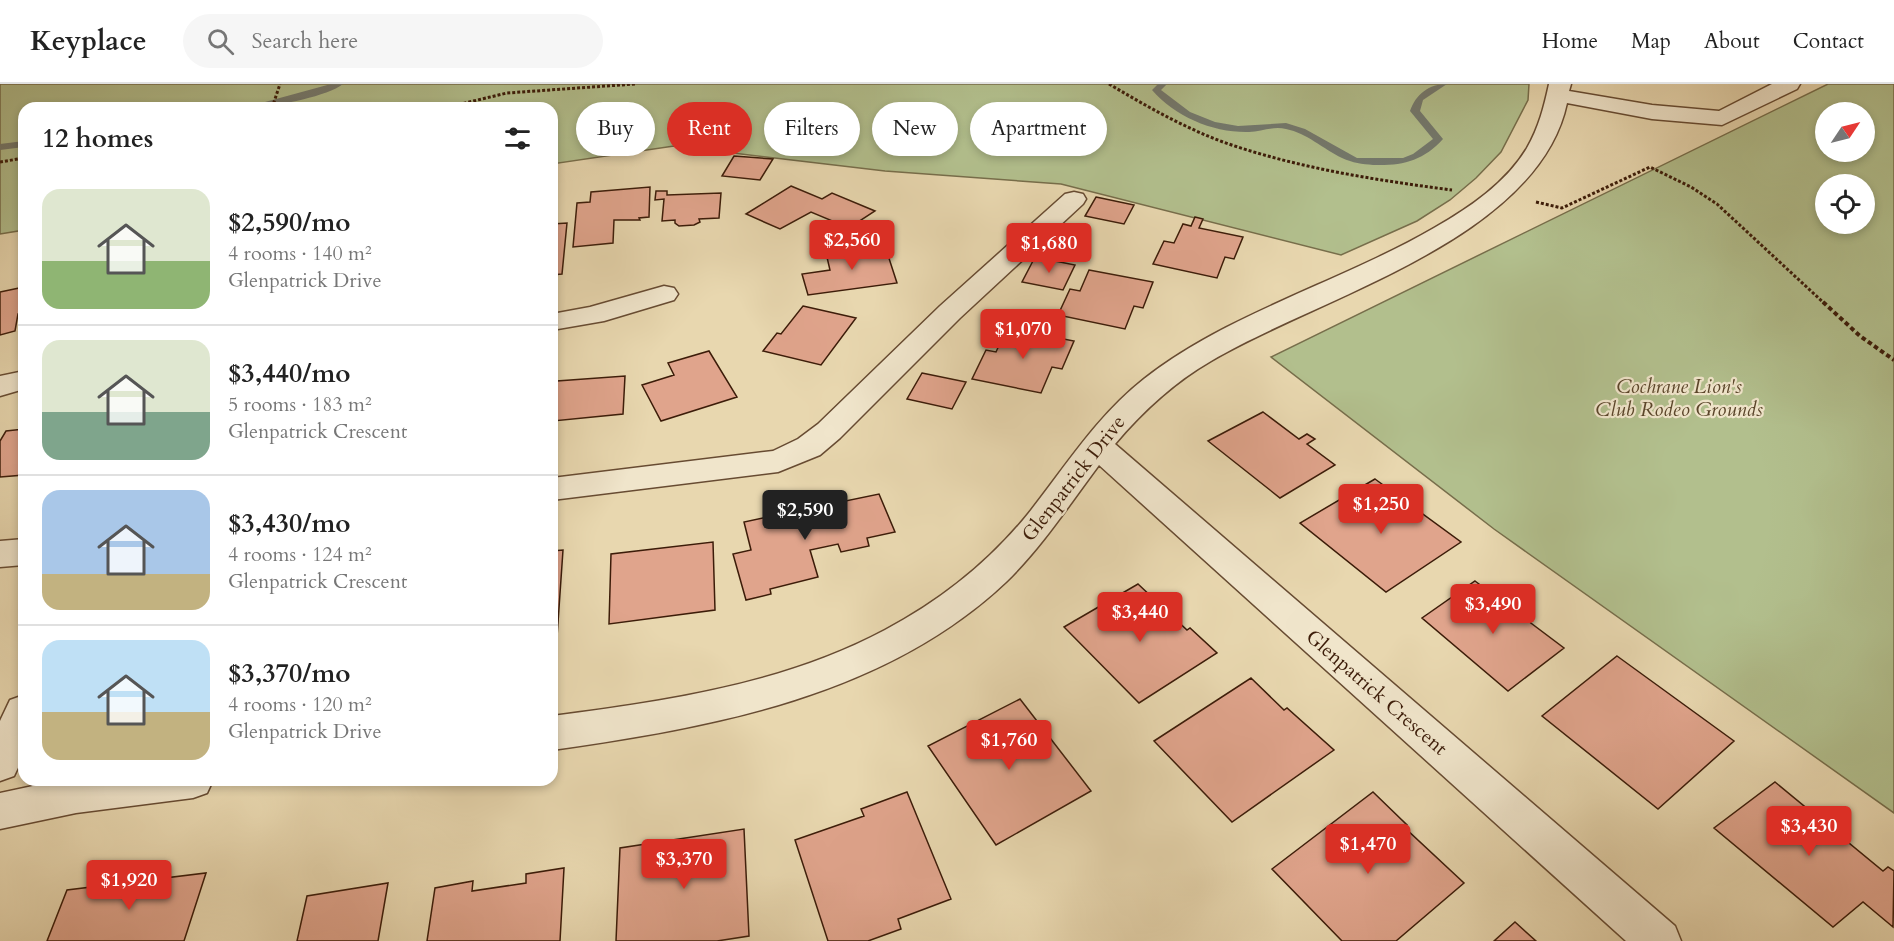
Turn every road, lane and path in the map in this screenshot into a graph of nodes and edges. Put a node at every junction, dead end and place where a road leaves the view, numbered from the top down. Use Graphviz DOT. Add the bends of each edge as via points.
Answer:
graph roads {
  1 [pos="280,84"];
  2 [pos="635,84"];
  3 [pos="1109,84"];
  4 [pos="1789,84"];
  5 [pos="1559,90"];
  6 [pos="274,102"];
  7 [pos="467,102"];
  8 [pos="18,159"];
  9 [pos="0,162"];
  10 [pos="1462,191"];
  11 [pos="1074,199"];
  12 [pos="1529,201"];
  13 [pos="664,294"];
  14 [pos="558,321"];
  15 [pos="1894,360"];
  16 [pos="18,382"];
  17 [pos="0,386"];
  18 [pos="1096,444"];
  19 [pos="558,488"];
  20 [pos="18,552"];
  21 [pos="0,554"];
  22 [pos="18,724"];
  23 [pos="558,732"];
  24 [pos="0,764"];
  25 [pos="146,786"];
  26 [pos="0,811"];
  27 [pos="1659,941"];
  1 -- 6 [label="path"];
  2 -- 7 [label="path" via="497,94"];
  3 -- 10 [label="path" via="1184,125 1258,153 1356,176"];
  4 -- 5 [label="street" via="1722,118 1652,112"];
  5 -- 18 [label="street, Glenpatrick Drive" via="1554,116 1534,155 1511,183 1479,211 1442,236 1224,342 1177,369 1125,411"];
  8 -- 9 [label="path"];
  11 -- 19 [label="street" via="809,447 778,461"];
  12 -- 15 [label="path" via="1562,208 1650,167 1717,204 1860,336"];
  13 -- 14 [label="street" via="594,315"];
  16 -- 17 [label="street"];
  18 -- 23 [label="street, Glenpatrick Drive" via="1013,554 981,585 896,641 788,687 731,704 672,717"];
  18 -- 27 [label="street, Glenpatrick Crescent"];
  20 -- 21 [label="street"];
  22 -- 24 [label="street"];
  25 -- 26 [label="street"];
}
